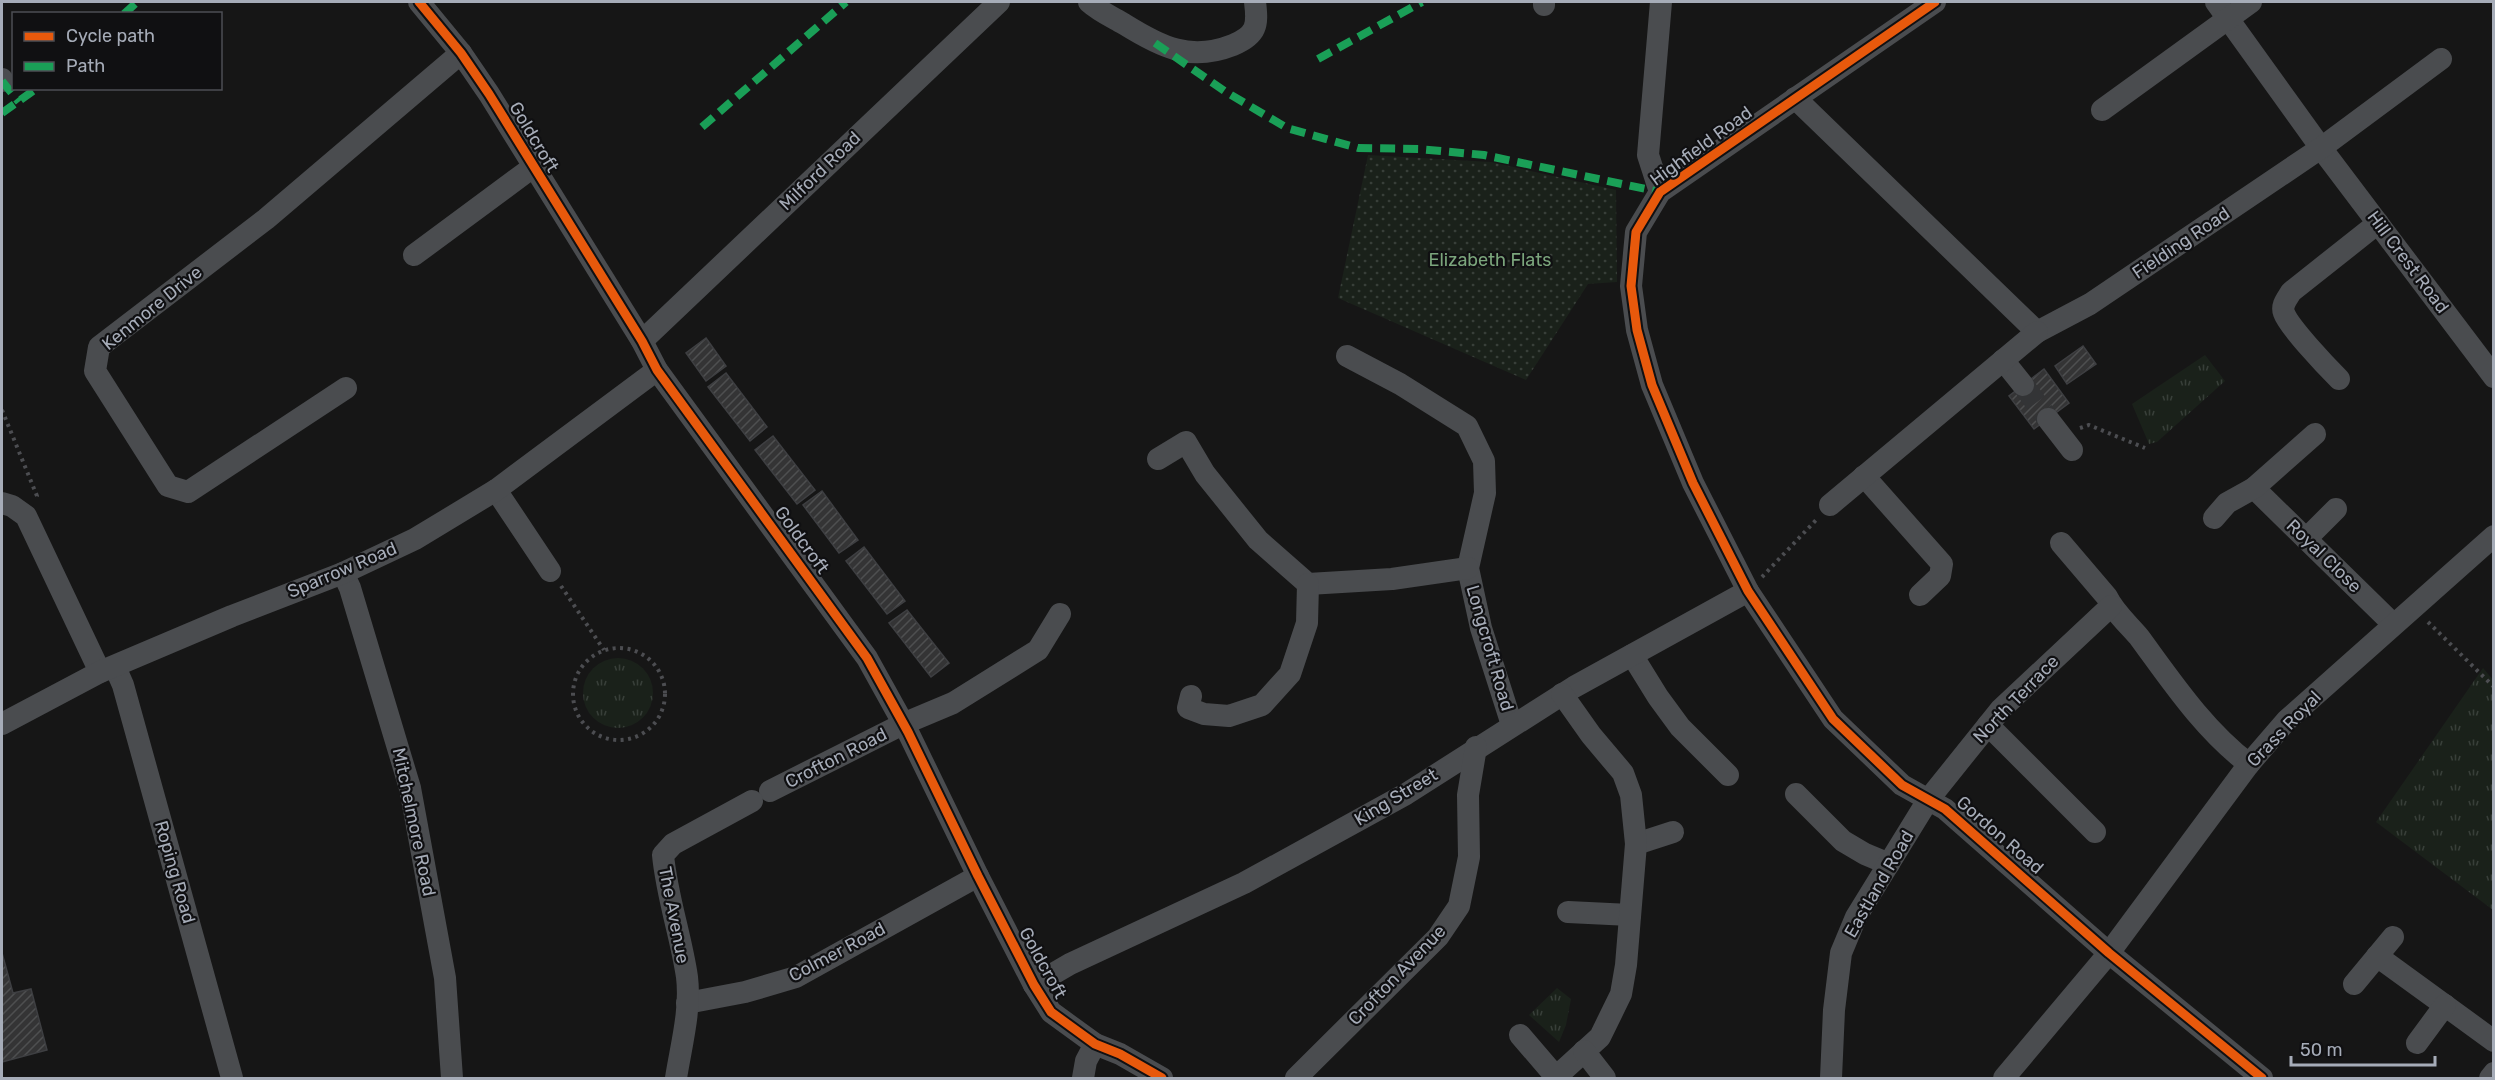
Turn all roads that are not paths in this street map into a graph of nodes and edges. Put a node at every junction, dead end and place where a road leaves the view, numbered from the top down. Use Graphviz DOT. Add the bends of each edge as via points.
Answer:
graph roads {
  1 [pos="419,2"];
  2 [pos="999,2"];
  3 [pos="1089,2"];
  4 [pos="1255,2"];
  5 [pos="1661,2"];
  6 [pos="1935,2"];
  7 [pos="2251,2"];
  8 [pos="2222,9"];
  9 [pos="461,53"];
  10 [pos="2441,59"];
  11 [pos="1795,98"];
  12 [pos="2103,110"];
  13 [pos="2321,148"];
  14 [pos="533,166"];
  15 [pos="1660,192"];
  16 [pos="2378,223"];
  17 [pos="414,255"];
  18 [pos="2037,332"];
  19 [pos="642,341"];
  20 [pos="1347,356"];
  21 [pos="2003,360"];
  22 [pos="657,370"];
  23 [pos="2493,377"];
  24 [pos="2339,379"];
  25 [pos="2023,385"];
  26 [pos="346,388"];
  27 [pos="2315,434"];
  28 [pos="1158,459"];
  29 [pos="1864,476"];
  30 [pos="2254,488"];
  31 [pos="496,490"];
  32 [pos="2,502"];
  33 [pos="1830,505"];
  34 [pos="2336,509"];
  35 [pos="2214,518"];
  36 [pos="2493,537"];
  37 [pos="2306,538"];
  38 [pos="2061,543"];
  39 [pos="1468,568"];
  40 [pos="550,571"];
  41 [pos="343,573"];
  42 [pos="1308,584"];
  43 [pos="1748,591"];
  44 [pos="1920,595"];
  45 [pos="2111,606"];
  46 [pos="1060,614"];
  47 [pos="2393,624"];
  48 [pos="1632,655"];
  49 [pos="107,669"];
  50 [pos="1562,694"];
  51 [pos="1183,702"];
  52 [pos="2,724"];
  53 [pos="903,724"];
  54 [pos="1988,725"];
  55 [pos="1512,726"];
  56 [pos="1476,747"];
  57 [pos="2249,764"];
  58 [pos="1728,775"];
  59 [pos="1796,794"];
  60 [pos="761,796"];
  61 [pos="1928,800"];
  62 [pos="1672,832"];
  63 [pos="2095,832"];
  64 [pos="1636,844"];
  65 [pos="1889,864"];
  66 [pos="978,876"];
  67 [pos="1568,912"];
  68 [pos="1630,915"];
  69 [pos="2392,937"];
  70 [pos="2109,953"];
  71 [pos="2377,956"];
  72 [pos="2354,984"];
  73 [pos="1034,985"];
  74 [pos="687,1003"];
  75 [pos="2445,1005"];
  76 [pos="1520,1035"];
  77 [pos="2493,1041"];
  78 [pos="2417,1043"];
  79 [pos="1095,1044"];
  80 [pos="1584,1052"];
  81 [pos="2493,1073"];
  82 [pos="232,1078"];
  83 [pos="452,1078"];
  84 [pos="676,1078"];
  85 [pos="1083,1078"];
  86 [pos="1162,1078"];
  87 [pos="1296,1078"];
  88 [pos="1555,1078"];
  89 [pos="1605,1078"];
  90 [pos="1831,1078"];
  91 [pos="2004,1078"];
  92 [pos="2262,1078"];
  93 [pos="2490,1078"];
  1 -- 9 [label="street, Goldcroft"];
  2 -- 19 [label="street, Milford Road"];
  3 -- 4 [label="street" via="1155,43 1184,52 1215,52 1251,34 1258,22"];
  5 -- 15 [label="street" via="1648,155"];
  6 -- 11 [label="street, Highfield Road"];
  7 -- 8 [label="street"];
  8 -- 12 [label="street"];
  8 -- 13 [label="street, Hill Crest Road"];
  9 -- 14 [label="street, Goldcroft"];
  9 -- 26 [label="street, Kenmore Drive" via="266,219 99,347 95,371 168,486 188,492"];
  10 -- 13 [label="street"];
  11 -- 15 [label="street, Highfield Road"];
  11 -- 18 [label="street"];
  13 -- 16 [label="street, Hill Crest Road"];
  13 -- 18 [label="street, Fielding Road" via="2091,304"];
  14 -- 17 [label="street"];
  14 -- 19 [label="street, Goldcroft"];
  15 -- 43 [label="street, Highfield Road" via="1636,232 1632,286 1637,330 1652,385 1693,483"];
  16 -- 23 [label="street, Hill Crest Road"];
  16 -- 24 [label="street" via="2291,292 2283,305 2284,314"];
  18 -- 21 [label="street, Fielding Road"];
  19 -- 22 [label="street, Goldcroft"];
  20 -- 39 [label="street, Longcroft Road" via="1467,426 1484,461 1485,493"];
  21 -- 25 [label="street"];
  21 -- 29 [label="street, Fielding Road"];
  22 -- 31 [label="street, Sparrow Road"];
  22 -- 53 [label="street, Goldcroft" via="867,658"];
  27 -- 30 [label="street"];
  28 -- 42 [label="street" via="1185,442 1205,474 1258,540"];
  29 -- 33 [label="street, Fielding Road"];
  29 -- 44 [label="street" via="1942,564 1940,576"];
  30 -- 35 [label="street" via="2228,503"];
  30 -- 37 [label="street, Royal Close"];
  31 -- 40 [label="street"];
  31 -- 41 [label="street, Sparrow Road" via="415,538"];
  32 -- 49 [label="street, Roping Road" via="26,516"];
  34 -- 37 [label="street"];
  36 -- 47 [label="street, Grass Royal"];
  37 -- 47 [label="street, Royal Close"];
  38 -- 45 [label="street"];
  39 -- 42 [label="street" via="1392,579"];
  39 -- 55 [label="street, Longcroft Road" via="1481,628"];
  41 -- 49 [label="street, Sparrow Road"];
  41 -- 83 [label="street, Mitchelmore Road" via="410,788 445,978"];
  42 -- 51 [label="street" via="1307,623 1290,674 1262,705 1229,716 1204,714"];
  43 -- 48 [label="street, King Street"];
  43 -- 61 [label="street, Gordon Road" via="1833,719 1902,785"];
  45 -- 54 [label="street, North Terrace"];
  45 -- 57 [label="street" via="2194,711 2230,751"];
  46 -- 53 [label="street, Crofton Road" via="1038,650 953,703"];
  47 -- 57 [label="street, Grass Royal" via="2287,720"];
  48 -- 50 [label="street, King Street"];
  48 -- 58 [label="street" via="1680,727"];
  49 -- 52 [label="street, Sparrow Road"];
  49 -- 82 [label="street, Roping Road" via="123,685"];
  50 -- 55 [label="street, King Street"];
  50 -- 64 [label="street" via="1623,773 1632,795"];
  53 -- 60 [label="street, Crofton Road"];
  53 -- 66 [label="street, Goldcroft"];
  54 -- 61 [label="street, North Terrace"];
  54 -- 63 [label="street"];
  55 -- 56 [label="street, King Street"];
  56 -- 73 [label="street, King Street" via="1406,794 1244,884 1070,964"];
  56 -- 87 [label="street, Crofton Avenue" via="1468,795 1470,857 1459,906 1438,937"];
  57 -- 70 [label="street, Grass Royal"];
  59 -- 65 [label="street" via="1843,841"];
  60 -- 74 [label="street, The Avenue" via="673,844 663,855 687,978"];
  61 -- 65 [label="street, Eastland Road"];
  61 -- 70 [label="street, Gordon Road" via="1945,808"];
  62 -- 64 [label="street"];
  64 -- 68 [label="street"];
  65 -- 90 [label="street, Eastland Road" via="1856,917 1841,953"];
  66 -- 73 [label="street, Goldcroft"];
  66 -- 74 [label="street, Colmer Road" via="796,977"];
  67 -- 68 [label="street"];
  68 -- 80 [label="street" via="1620,994 1600,1037"];
  69 -- 71 [label="street"];
  70 -- 91 [label="street, Grass Royal"];
  70 -- 92 [label="street, Gordon Road"];
  71 -- 72 [label="street"];
  71 -- 75 [label="street"];
  73 -- 79 [label="street, Goldcroft" via="1051,1012"];
  74 -- 84 [label="street, The Avenue"];
  75 -- 77 [label="street"];
  75 -- 78 [label="street"];
  76 -- 88 [label="street"];
  79 -- 85 [label="street"];
  79 -- 86 [label="street, Goldcroft"];
  80 -- 88 [label="street"];
  80 -- 89 [label="street"];
  81 -- 93 [label="street"];
}
